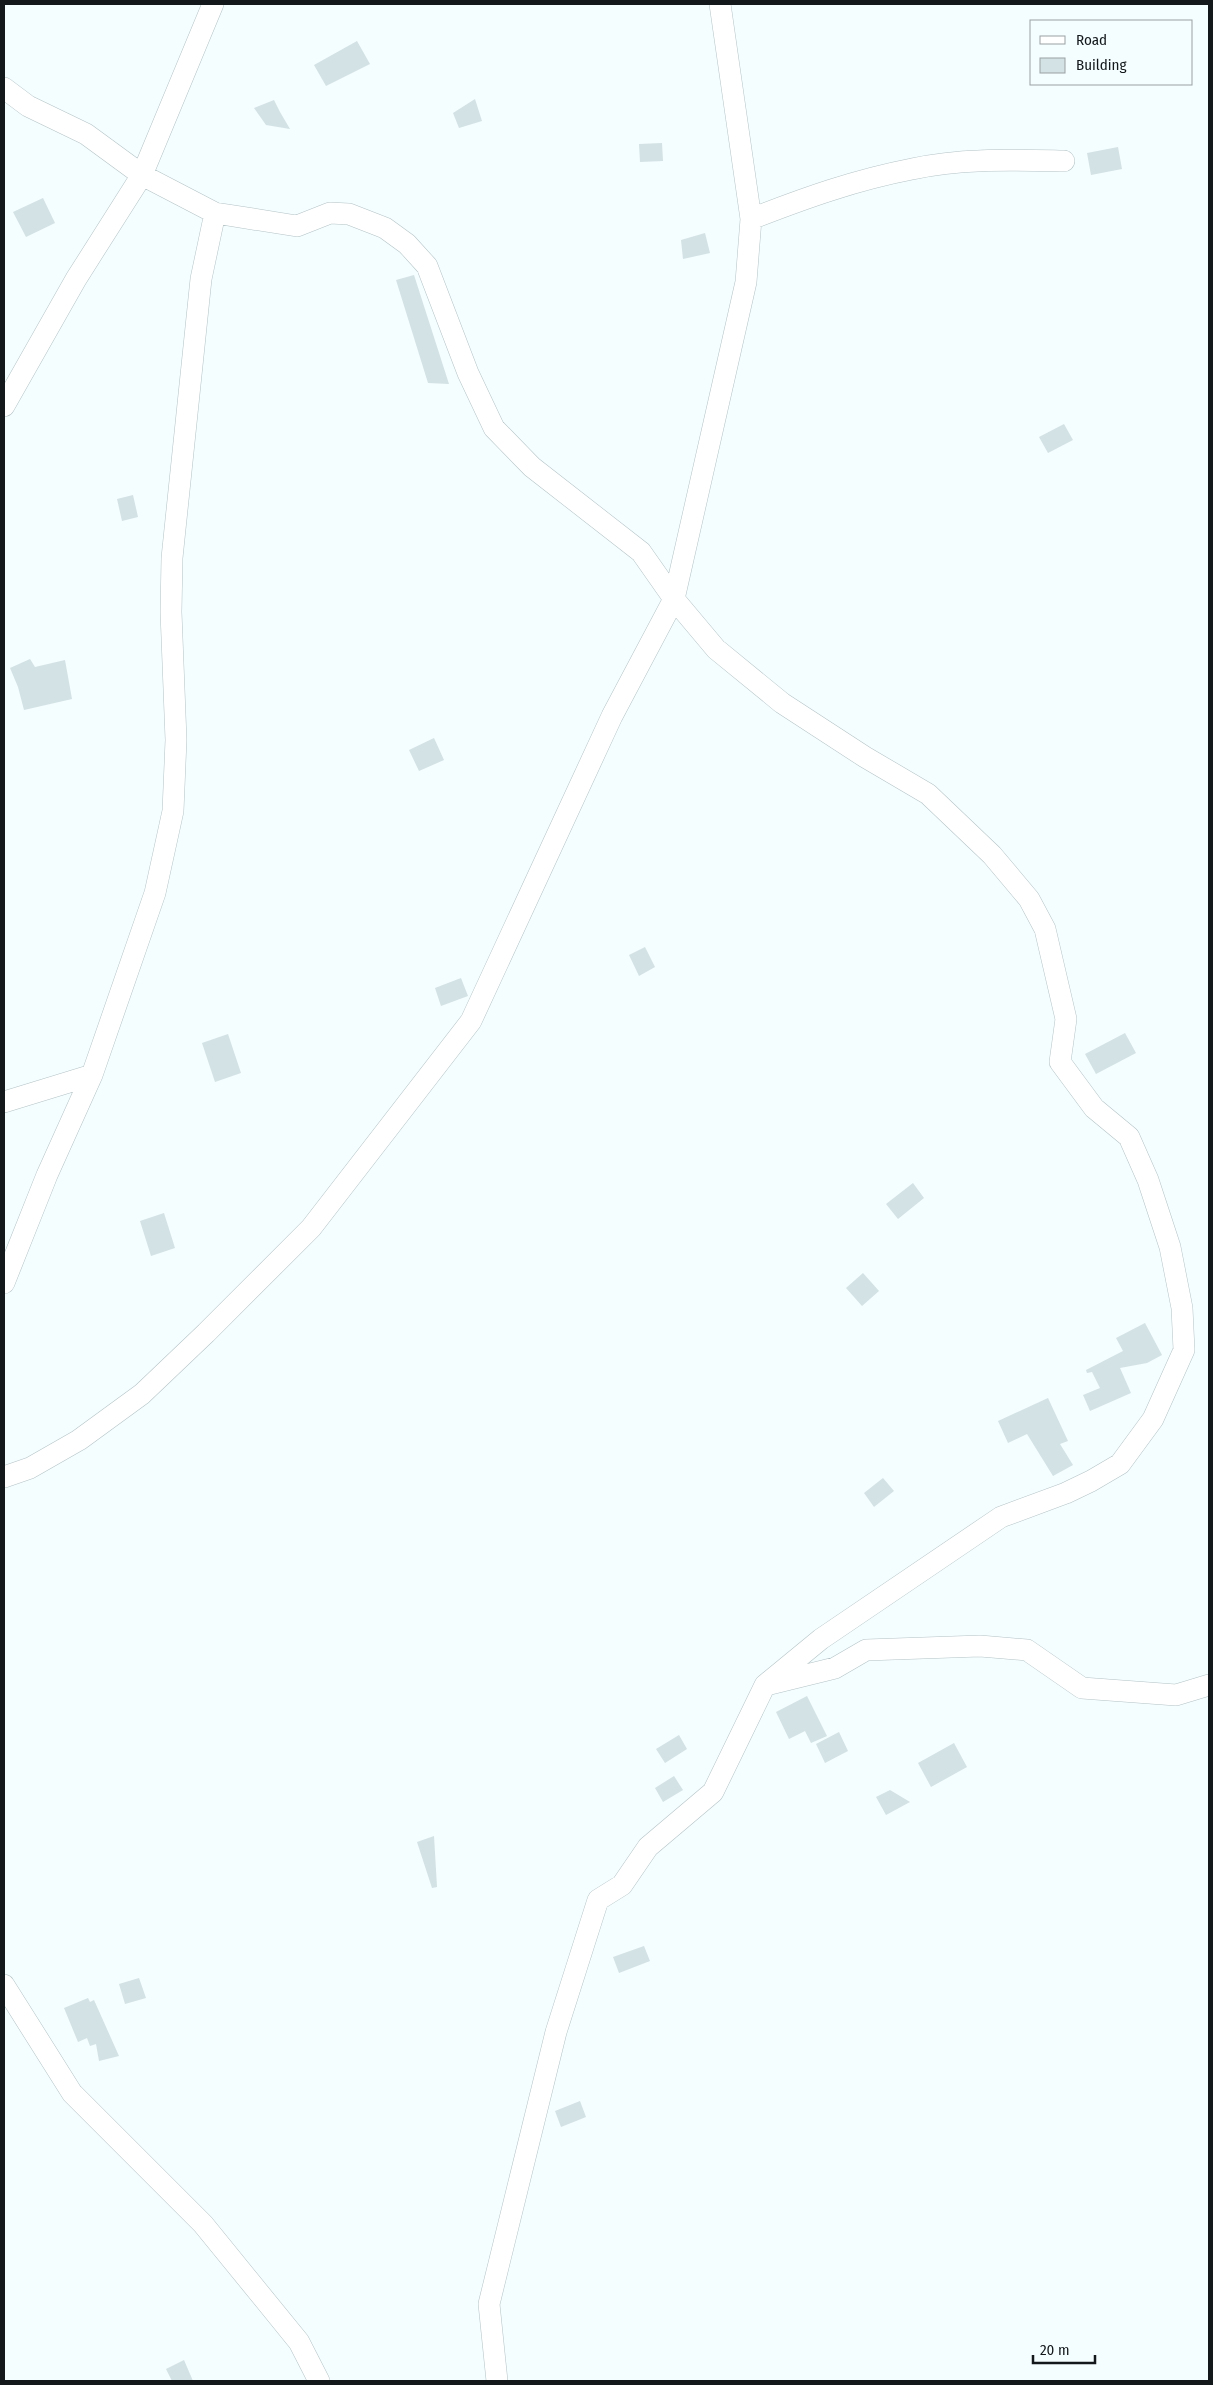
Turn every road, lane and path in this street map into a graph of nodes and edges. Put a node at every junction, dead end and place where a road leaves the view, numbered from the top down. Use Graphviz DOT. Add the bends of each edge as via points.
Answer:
graph roads {
  1 [pos="213,4"];
  2 [pos="720,4"];
  3 [pos="4,88"];
  4 [pos="1064,161"];
  5 [pos="142,176"];
  6 [pos="215,213"];
  7 [pos="751,219"];
  8 [pos="12,374"];
  9 [pos="4,406"];
  10 [pos="674,599"];
  11 [pos="92,1076"];
  12 [pos="4,1102"];
  13 [pos="4,1283"];
  14 [pos="4,1477"];
  15 [pos="766,1685"];
  16 [pos="1209,1686"];
  17 [pos="4,1985"];
  18 [pos="319,2381"];
  19 [pos="497,2381"];
  1 -- 5 [label="street"];
  2 -- 7 [label="street"];
  3 -- 5 [label="street" via="28,106 86,134"];
  4 -- 7 [label="street" via="995,160 913,168 831,188"];
  5 -- 6 [label="street"];
  5 -- 8 [label="street"];
  6 -- 10 [label="street" via="297,226 330,213 349,214 386,228 407,244 427,266 468,373 494,428 532,467 641,552"];
  6 -- 11 [label="street" via="201,279 172,558 176,740 173,811 155,893"];
  7 -- 10 [label="street" via="746,282"];
  8 -- 9 [label="street"];
  10 -- 14 [label="street" via="612,716 471,1021 399,1117 311,1228 142,1394 78,1440 30,1468"];
  10 -- 15 [label="street" via="716,649 782,703 928,794 992,855 1028,899 1045,929 1066,1019 1060,1062 1094,1108 1129,1137 1161,1214 1182,1308 1184,1350 1153,1419 1120,1464 1092,1481 1001,1518 820,1639"];
  11 -- 12 [label="street"];
  11 -- 13 [label="street" via="47,1175"];
  15 -- 16 [label="street" via="835,1668 866,1650 980,1646 1027,1650 1082,1688 1176,1695"];
  15 -- 19 [label="street" via="713,1792 648,1847 622,1885 598,1900 556,2032 489,2304"];
  17 -- 18 [label="street" via="72,2093 203,2224 299,2342"];
}
